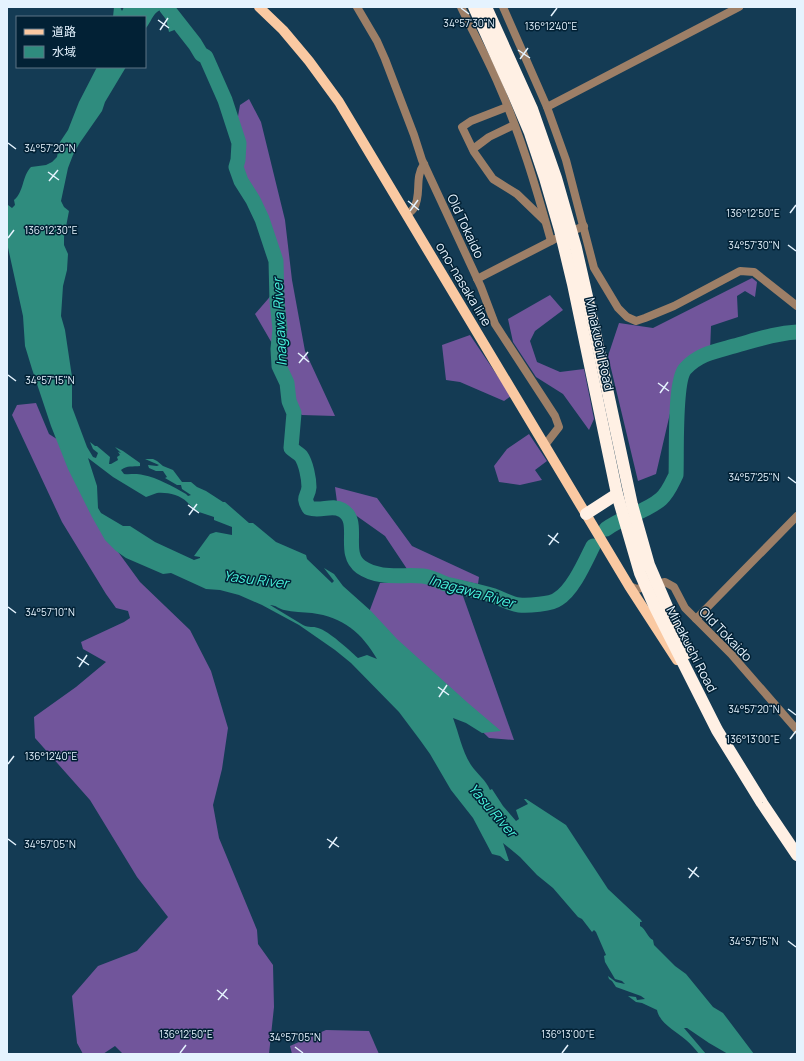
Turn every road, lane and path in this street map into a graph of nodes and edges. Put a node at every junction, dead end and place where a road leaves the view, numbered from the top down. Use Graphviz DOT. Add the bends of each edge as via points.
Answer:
graph roads {
  1 [pos="259,7"];
  2 [pos="357,7"];
  3 [pos="461,7"];
  4 [pos="474,7"];
  5 [pos="486,7"];
  6 [pos="503,7"];
  7 [pos="739,7"];
  8 [pos="507,107"];
  9 [pos="547,107"];
  10 [pos="514,125"];
  11 [pos="472,149"];
  12 [pos="424,164"];
  13 [pos="407,215"];
  14 [pos="545,221"];
  15 [pos="477,279"];
  16 [pos="797,306"];
  17 [pos="545,445"];
  18 [pos="617,494"];
  19 [pos="627,508"];
  20 [pos="586,514"];
  21 [pos="797,516"];
  22 [pos="630,586"];
  23 [pos="658,586"];
  24 [pos="656,606"];
  25 [pos="696,619"];
  26 [pos="676,626"];
  27 [pos="694,684"];
  28 [pos="797,730"];
  29 [pos="732,752"];
  30 [pos="797,855"];
  1 -- 13 [label="main road, ono-nasaka line" via="283,30 339,102"];
  2 -- 12 [label="street, Old Tokaido" via="385,58"];
  3 -- 8 [label="street"];
  4 -- 18 [label="highway, Minakuchi Road" via="513,93 546,178 573,284"];
  5 -- 19 [label="highway, Minakuchi Road" via="532,109 558,184 591,314"];
  6 -- 9 [label="street"];
  7 -- 9 [label="street"];
  8 -- 10 [label="street"];
  8 -- 11 [label="street" via="462,127"];
  9 -- 16 [label="street" via="566,160 581,227 594,268 618,308 627,317 636,320 645,318 674,306 740,271 754,272"];
  10 -- 11 [label="street"];
  10 -- 14 [label="street" via="530,168"];
  11 -- 14 [label="street" via="493,179 517,194"];
  12 -- 13 [label="street" via="419,171 414,208"];
  12 -- 15 [label="street, Old Tokaido"];
  13 -- 17 [label="main road, ono-nasaka line"];
  14 -- 15 [label="street" via="553,240"];
  15 -- 17 [label="street, Old Tokaido" via="495,324 557,421 559,427"];
  17 -- 20 [label="main road, ono-nasaka line"];
  18 -- 19 [label="highway, Minakuchi Road"];
  18 -- 20 [label="highway"];
  19 -- 23 [label="highway, Minakuchi Road" via="640,573"];
  20 -- 22 [label="main road, ono-nasaka line"];
  21 -- 25 [label="street"];
  22 -- 23 [label="street"];
  22 -- 24 [label="main road"];
  22 -- 27 [label="main road, ono-nasaka line"];
  23 -- 24 [label="highway, Minakuchi Road"];
  23 -- 25 [label="street, Old Tokaido" via="674,587 685,608"];
  23 -- 26 [label="highway, Minakuchi Road"];
  24 -- 26 [label="main road"];
  24 -- 27 [label="highway, Minakuchi Road"];
  25 -- 28 [label="street, Old Tokaido"];
  26 -- 29 [label="highway, Minakuchi Road" via="700,686"];
  27 -- 29 [label="highway, Minakuchi Road"];
  29 -- 30 [label="highway"];
}
